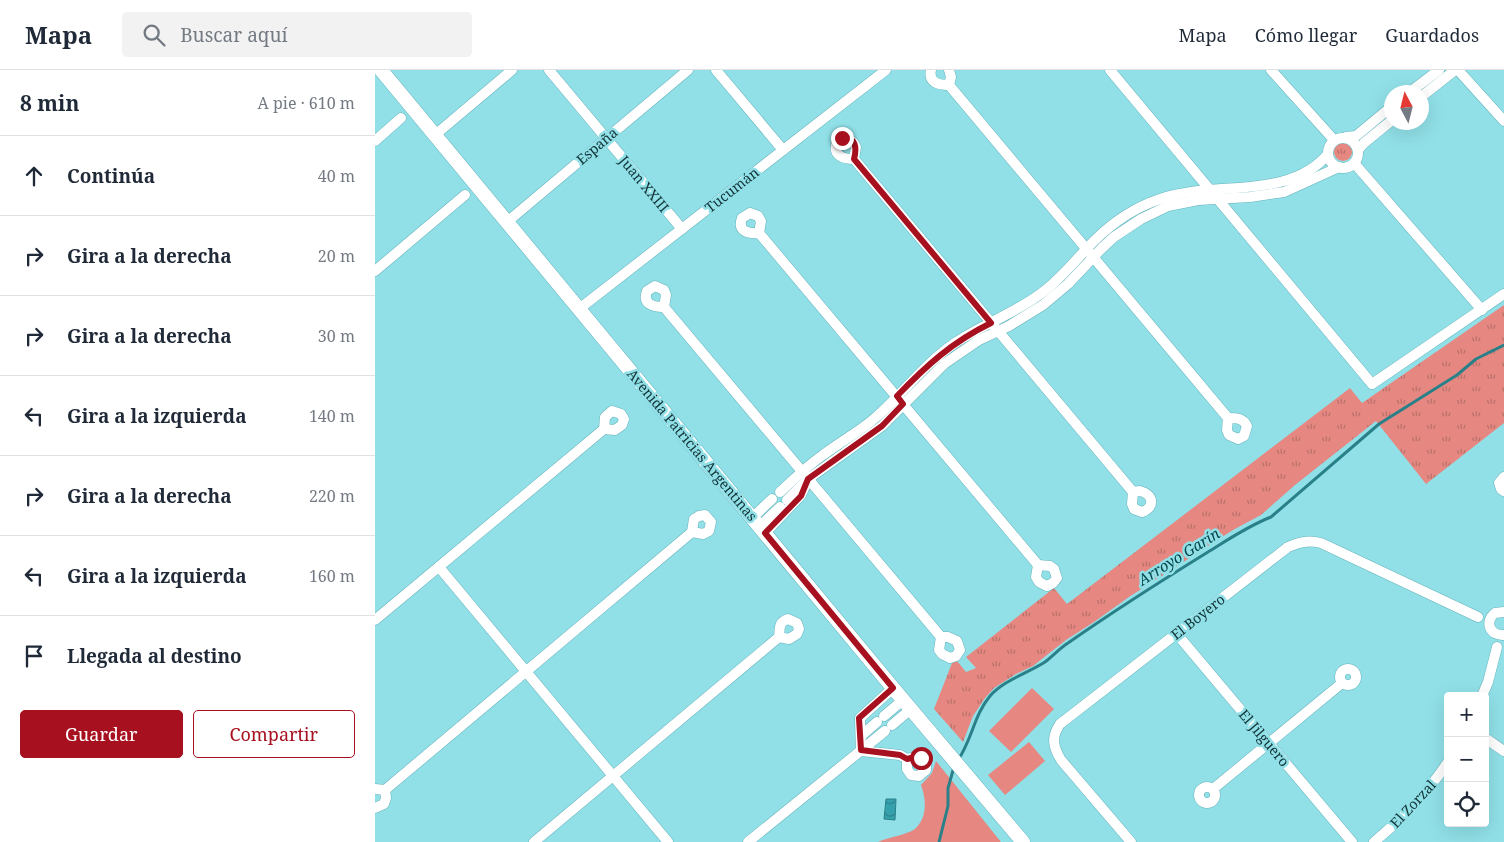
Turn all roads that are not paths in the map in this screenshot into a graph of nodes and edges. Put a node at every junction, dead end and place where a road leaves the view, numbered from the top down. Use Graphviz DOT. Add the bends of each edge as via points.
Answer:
graph roads {
  1 [pos="381,70"];
  2 [pos="512,70"];
  3 [pos="549,70"];
  4 [pos="688,70"];
  5 [pos="717,70"];
  6 [pos="886,70"];
  7 [pos="931,70"];
  8 [pos="949,70"];
  9 [pos="1110,70"];
  10 [pos="1271,70"];
  11 [pos="1439,70"];
  12 [pos="1457,70"];
  13 [pos="949,85"];
  14 [pos="1419,85"];
  15 [pos="1429,91"];
  16 [pos="1384,114"];
  17 [pos="401,118"];
  18 [pos="1504,121"];
  19 [pos="1384,127"];
  20 [pos="435,135"];
  21 [pos="606,138"];
  22 [pos="1346,138"];
  23 [pos="375,140"];
  24 [pos="1334,140"];
  25 [pos="783,150"];
  26 [pos="1358,150"];
  27 [pos="1328,154"];
  28 [pos="854,159"];
  29 [pos="1354,163"];
  30 [pos="1339,167"];
  31 [pos="1209,189"];
  32 [pos="465,195"];
  33 [pos="1217,199"];
  34 [pos="507,222"];
  35 [pos="682,229"];
  36 [pos="759,233"];
  37 [pos="1090,253"];
  38 [pos="375,271"];
  39 [pos="1504,294"];
  40 [pos="664,307"];
  41 [pos="579,309"];
  42 [pos="1482,310"];
  43 [pos="994,327"];
  44 [pos="900,400"];
  45 [pos="1228,418"];
  46 [pos="604,429"];
  47 [pos="805,475"];
  48 [pos="1504,477"];
  49 [pos="1504,491"];
  50 [pos="1133,492"];
  51 [pos="759,526"];
  52 [pos="692,532"];
  53 [pos="1038,565"];
  54 [pos="439,566"];
  55 [pos="1504,612"];
  56 [pos="1492,615"];
  57 [pos="1478,618"];
  58 [pos="375,620"];
  59 [pos="1490,629"];
  60 [pos="1176,633"];
  61 [pos="1504,635"];
  62 [pos="779,637"];
  63 [pos="941,637"];
  64 [pos="1497,647"];
  65 [pos="526,671"];
  66 [pos="1342,683"];
  67 [pos="893,688"];
  68 [pos="1484,692"];
  69 [pos="907,704"];
  70 [pos="861,736"];
  71 [pos="1489,741"];
  72 [pos="1269,744"];
  73 [pos="861,750"];
  74 [pos="1504,751"];
  75 [pos="907,759"];
  76 [pos="1444,768"];
  77 [pos="614,776"];
  78 [pos="1213,789"];
  79 [pos="380,790"];
  80 [pos="375,808"];
  81 [pos="1380,840"];
  82 [pos="533,842"];
  83 [pos="669,842"];
  84 [pos="748,842"];
  85 [pos="1023,842"];
  86 [pos="1131,842"];
  87 [pos="1352,842"];
  1 -- 20 [label="street, Avenida Patricias Argentinas"];
  2 -- 20 [label="street"];
  3 -- 21 [label="street, Juan XXIII"];
  4 -- 21 [label="street, España"];
  5 -- 25 [label="street"];
  6 -- 25 [label="street, Tucumán"];
  7 -- 13 [label="street" via="933,81"];
  8 -- 13 [label="street"];
  9 -- 31 [label="street"];
  10 -- 24 [label="street"];
  11 -- 14 [label="street"];
  12 -- 15 [label="street"];
  12 -- 18 [label="street"];
  13 -- 37 [label="street"];
  16 -- 22 [label="street" via="1356,136"];
  17 -- 23 [label="street"];
  19 -- 26 [label="street"];
  20 -- 34 [label="street, Avenida Patricias Argentinas"];
  21 -- 34 [label="street, España"];
  21 -- 35 [label="street, Juan XXIII"];
  22 -- 24 [label="street"];
  22 -- 26 [label="street" via="1355,143"];
  24 -- 27 [label="street"];
  25 -- 35 [label="street, Tucumán"];
  26 -- 29 [label="street"];
  27 -- 30 [label="street" via="1330,161"];
  27 -- 31 [label="street" via="1315,166 1288,180"];
  28 -- 43 [label="street"];
  29 -- 30 [label="street"];
  29 -- 42 [label="street"];
  30 -- 33 [label="street" via="1284,192"];
  31 -- 33 [label="street"];
  31 -- 37 [label="street" via="1147,204 1107,229"];
  32 -- 38 [label="street"];
  33 -- 37 [label="street" via="1168,206 1135,222"];
  33 -- 42 [label="street" via="1372,384"];
  34 -- 41 [label="street, Avenida Patricias Argentinas"];
  35 -- 41 [label="street, Tucumán"];
  36 -- 44 [label="street"];
  37 -- 43 [label="street" via="1050,287"];
  37 -- 45 [label="street"];
  39 -- 42 [label="street"];
  40 -- 47 [label="street"];
  41 -- 51 [label="street, Avenida Patricias Argentinas"];
  43 -- 44 [label="street" via="973,332 938,356"];
  43 -- 50 [label="street"];
  44 -- 47 [label="street" via="882,426"];
  44 -- 53 [label="street"];
  46 -- 54 [label="street"];
  47 -- 51 [label="street"];
  47 -- 51 [label="street" via="801,496"];
  47 -- 63 [label="street"];
  48 -- 49 [label="street" via="1499,483"];
  51 -- 67 [label="street, Avenida Patricias Argentinas"];
  52 -- 65 [label="street"];
  54 -- 58 [label="street"];
  54 -- 65 [label="street"];
  55 -- 56 [label="street"];
  56 -- 57 [label="street"];
  56 -- 59 [label="street"];
  57 -- 59 [label="street, El Boyero"];
  57 -- 60 [label="street, El Boyero" via="1311,540 1288,547"];
  59 -- 61 [label="street" via="1497,635"];
  59 -- 64 [label="street"];
  60 -- 72 [label="street, El Jilguero"];
  60 -- 86 [label="street, El Boyero" via="1061,724 1053,740 1061,760"];
  61 -- 64 [label="street"];
  62 -- 77 [label="street"];
  64 -- 68 [label="street"];
  65 -- 77 [label="street"];
  65 -- 79 [label="street"];
  66 -- 72 [label="street"];
  67 -- 69 [label="street, Avenida Patricias Argentinas"];
  67 -- 70 [label="street" via="859,718"];
  69 -- 70 [label="street" via="881,719"];
  69 -- 73 [label="street" via="889,728"];
  69 -- 85 [label="street, Avenida Patricias Argentinas"];
  70 -- 73 [label="street"];
  71 -- 74 [label="street"];
  72 -- 78 [label="street"];
  72 -- 87 [label="street, El Jilguero"];
  73 -- 75 [label="street" via="900,755"];
  73 -- 84 [label="street"];
  76 -- 81 [label="street, El Zorzal" via="1411,810"];
  77 -- 82 [label="street"];
  77 -- 83 [label="street"];
  79 -- 80 [label="street" via="385,798 384,804"];
}
